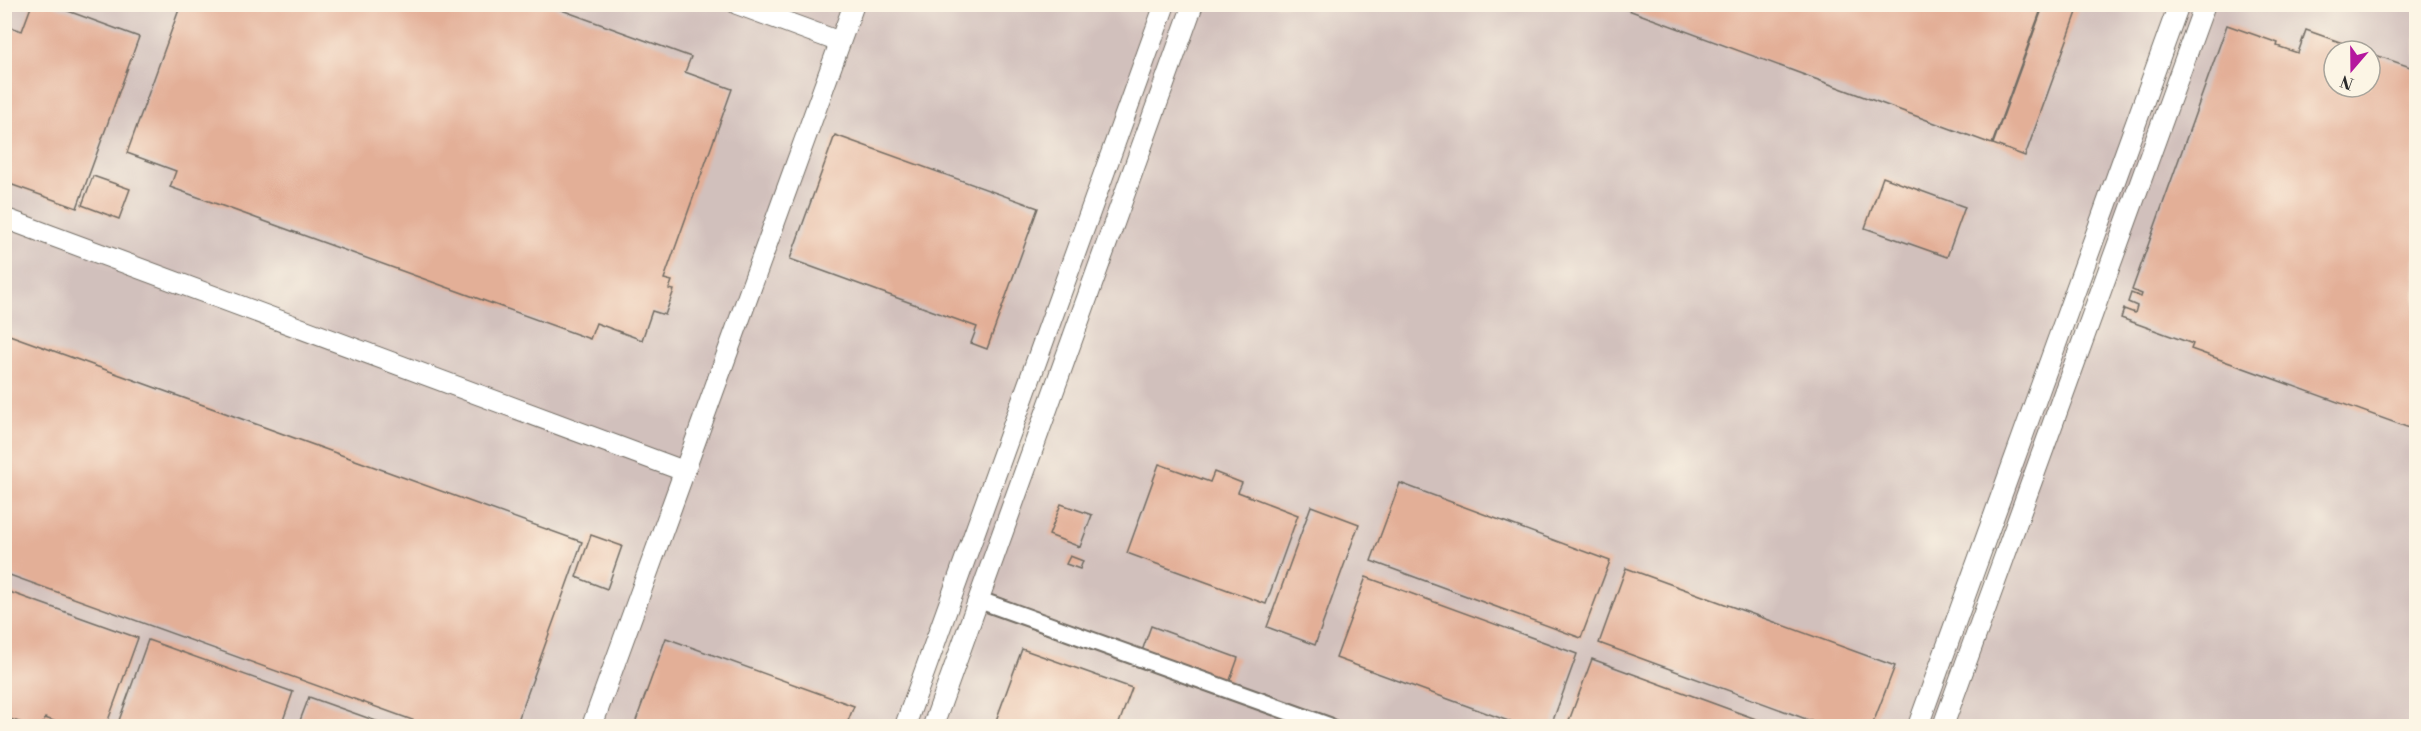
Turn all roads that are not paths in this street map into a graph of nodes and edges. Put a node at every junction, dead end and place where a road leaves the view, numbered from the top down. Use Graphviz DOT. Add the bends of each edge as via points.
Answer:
graph roads {
  1 [pos="736,4"];
  2 [pos="854,4"];
  3 [pos="1165,4"];
  4 [pos="1193,4"];
  5 [pos="2179,4"];
  6 [pos="2205,4"];
  7 [pos="840,42"];
  8 [pos="4,218"];
  9 [pos="684,471"];
  10 [pos="954,591"];
  11 [pos="979,600"];
  12 [pos="592,726"];
  13 [pos="905,726"];
  14 [pos="933,726"];
  15 [pos="1329,726"];
  16 [pos="1918,726"];
  17 [pos="1943,726"];
  1 -- 7 [label="street"];
  2 -- 7 [label="street"];
  3 -- 10 [label="street"];
  4 -- 11 [label="street"];
  5 -- 16 [label="street"];
  6 -- 17 [label="street"];
  7 -- 9 [label="street"];
  8 -- 9 [label="street"];
  9 -- 12 [label="street"];
  10 -- 11 [label="street"];
  10 -- 13 [label="street"];
  11 -- 14 [label="street"];
  11 -- 15 [label="street"];
}
